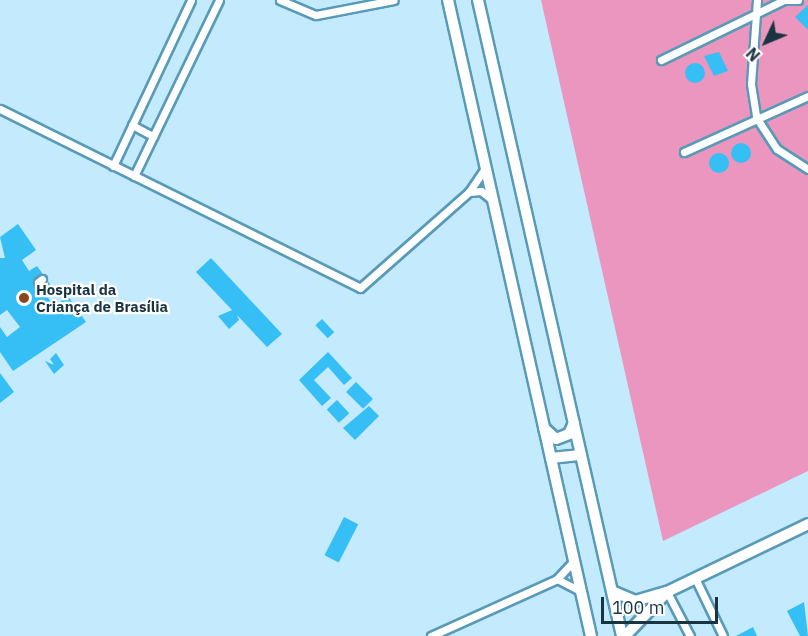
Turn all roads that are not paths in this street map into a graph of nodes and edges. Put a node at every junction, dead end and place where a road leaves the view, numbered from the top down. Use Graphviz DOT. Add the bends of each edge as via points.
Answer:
graph roads {
  1 [pos="191,0"];
  2 [pos="219,0"];
  3 [pos="280,0"];
  4 [pos="394,0"];
  5 [pos="447,0"];
  6 [pos="478,0"];
  7 [pos="757,0"];
  8 [pos="784,0"];
  9 [pos="798,0"];
  10 [pos="382,1"];
  11 [pos="753,16"];
  12 [pos="661,60"];
  13 [pos="808,96"];
  14 [pos="0,109"];
  15 [pos="756,117"];
  16 [pos="132,125"];
  17 [pos="153,136"];
  18 [pos="684,153"];
  19 [pos="113,166"];
  20 [pos="485,167"];
  21 [pos="808,169"];
  22 [pos="134,176"];
  23 [pos="469,192"];
  24 [pos="492,200"];
  25 [pos="574,423"];
  26 [pos="544,428"];
  27 [pos="581,455"];
  28 [pos="551,458"];
  29 [pos="808,524"];
  30 [pos="574,561"];
  31 [pos="695,578"];
  32 [pos="558,579"];
  33 [pos="581,591"];
  34 [pos="612,591"];
  35 [pos="668,592"];
  36 [pos="431,636"];
  37 [pos="591,636"];
  38 [pos="623,636"];
  39 [pos="690,636"];
  40 [pos="723,636"];
  1 -- 16 [label="street"];
  2 -- 17 [label="street"];
  3 -- 10 [label="street" via="316,15"];
  4 -- 10 [label="street"];
  5 -- 20 [label="main road"];
  6 -- 25 [label="main road"];
  7 -- 11 [label="street"];
  8 -- 9 [label="street"];
  8 -- 11 [label="street"];
  11 -- 12 [label="street"];
  11 -- 15 [label="street"];
  13 -- 15 [label="street"];
  14 -- 19 [label="street"];
  15 -- 18 [label="street"];
  15 -- 21 [label="street" via="777,149"];
  16 -- 17 [label="street"];
  16 -- 19 [label="street"];
  17 -- 22 [label="street"];
  19 -- 22 [label="street"];
  20 -- 23 [label="street"];
  20 -- 24 [label="main road"];
  22 -- 23 [label="street" via="360,288"];
  23 -- 24 [label="street" via="481,191"];
  24 -- 26 [label="main road"];
  25 -- 26 [label="main road" via="569,434 556,439"];
  25 -- 27 [label="main road"];
  26 -- 28 [label="main road"];
  27 -- 28 [label="main road"];
  27 -- 34 [label="main road"];
  28 -- 30 [label="main road"];
  29 -- 31 [label="main road"];
  30 -- 32 [label="street"];
  30 -- 33 [label="main road"];
  31 -- 35 [label="main road"];
  31 -- 40 [label="street"];
  32 -- 33 [label="street"];
  32 -- 36 [label="street"];
  33 -- 37 [label="main road"];
  34 -- 35 [label="main road" via="635,601"];
  34 -- 38 [label="main road"];
  35 -- 38 [label="main road"];
  35 -- 39 [label="street"];
}
